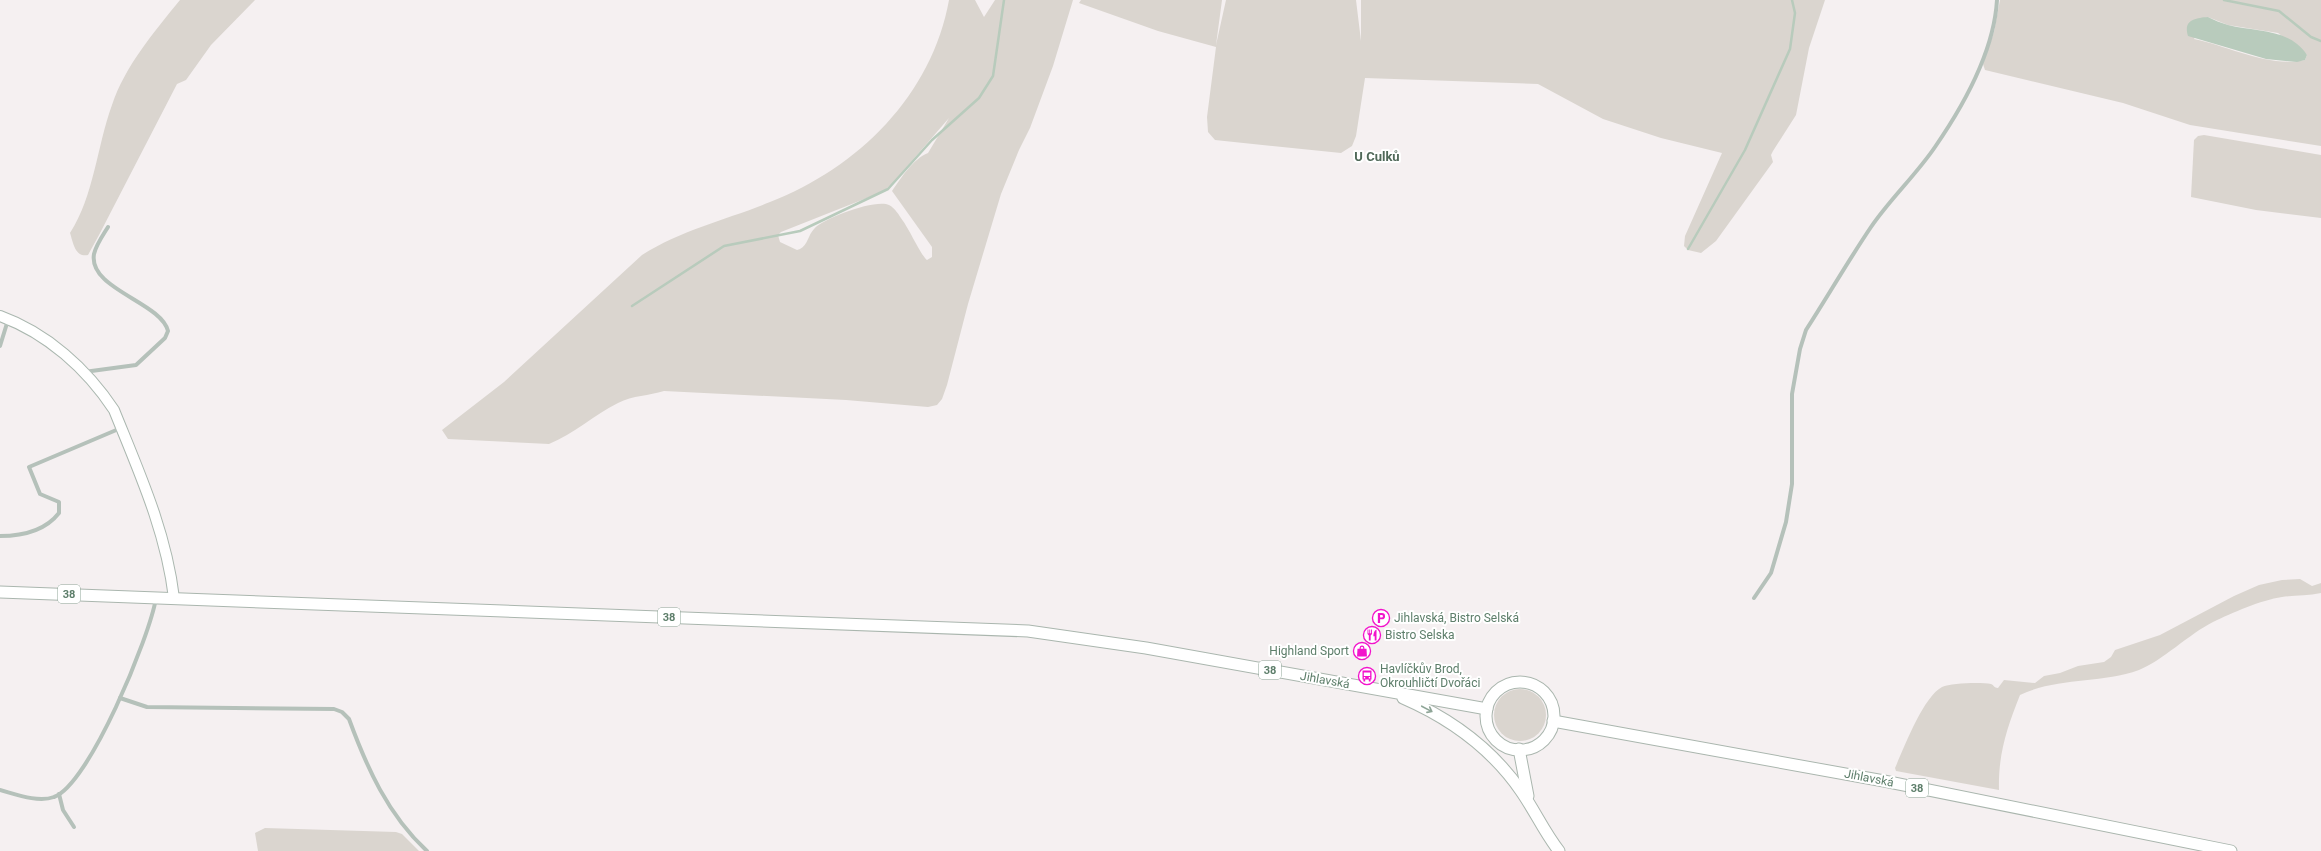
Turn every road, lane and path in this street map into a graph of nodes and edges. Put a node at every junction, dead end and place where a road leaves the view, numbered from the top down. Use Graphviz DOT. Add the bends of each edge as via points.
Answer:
graph roads {
  1 [pos="1997,0"];
  2 [pos="108,227"];
  3 [pos="4,318"];
  4 [pos="0,346"];
  5 [pos="84,372"];
  6 [pos="121,428"];
  7 [pos="0,536"];
  8 [pos="0,592"];
  9 [pos="156,598"];
  10 [pos="174,598"];
  11 [pos="1754,598"];
  12 [pos="1378,690"];
  13 [pos="120,698"];
  14 [pos="1487,709"];
  15 [pos="1553,721"];
  16 [pos="1519,750"];
  17 [pos="0,790"];
  18 [pos="59,794"];
  19 [pos="1534,812"];
  20 [pos="74,827"];
  21 [pos="426,851"];
  22 [pos="1559,851"];
  23 [pos="2231,851"];
  1 -- 11 [label="street" via="1994,26 1968,90 1934,147 1871,227 1806,330 1792,394 1792,484 1786,522 1771,573"];
  2 -- 5 [label="street" via="94,255 98,271 115,287 163,321 168,331 165,338 136,365"];
  3 -- 4 [label="street"];
  3 -- 5 [label="street" via="47,341 67,355"];
  5 -- 6 [label="street" via="114,410"];
  6 -- 7 [label="street" via="29,466 40,494 59,502 59,513 46,525 28,533"];
  6 -- 10 [label="street" via="159,524 168,556"];
  8 -- 9 [label="main road, 38"];
  9 -- 10 [label="main road, 38"];
  9 -- 13 [label="street" via="145,637"];
  10 -- 12 [label="main road, Jihlavská / 38" via="1007,630 1058,634"];
  12 -- 14 [label="main road, Jihlavská / 38"];
  12 -- 19 [label="main road, one-way" via="1430,710 1472,740 1507,773"];
  13 -- 18 [label="street" via="82,767"];
  13 -- 21 [label="street" via="147,707 334,709 342,712 349,719 375,781 395,816 407,833"];
  14 -- 15 [label="main road" via="1498,689 1509,683 1526,682 1537,686 1546,694 1552,704"];
  14 -- 16 [label="main road" via="1488,728 1496,739 1506,747"];
  15 -- 16 [label="main road" via="1549,733 1541,742 1531,748"];
  15 -- 23 [label="main road, Jihlavská / 38" via="1884,781"];
  16 -- 19 [label="main road" via="1523,778"];
  17 -- 18 [label="street" via="41,799"];
  18 -- 20 [label="street" via="63,810"];
  19 -- 22 [label="main road"];
}
